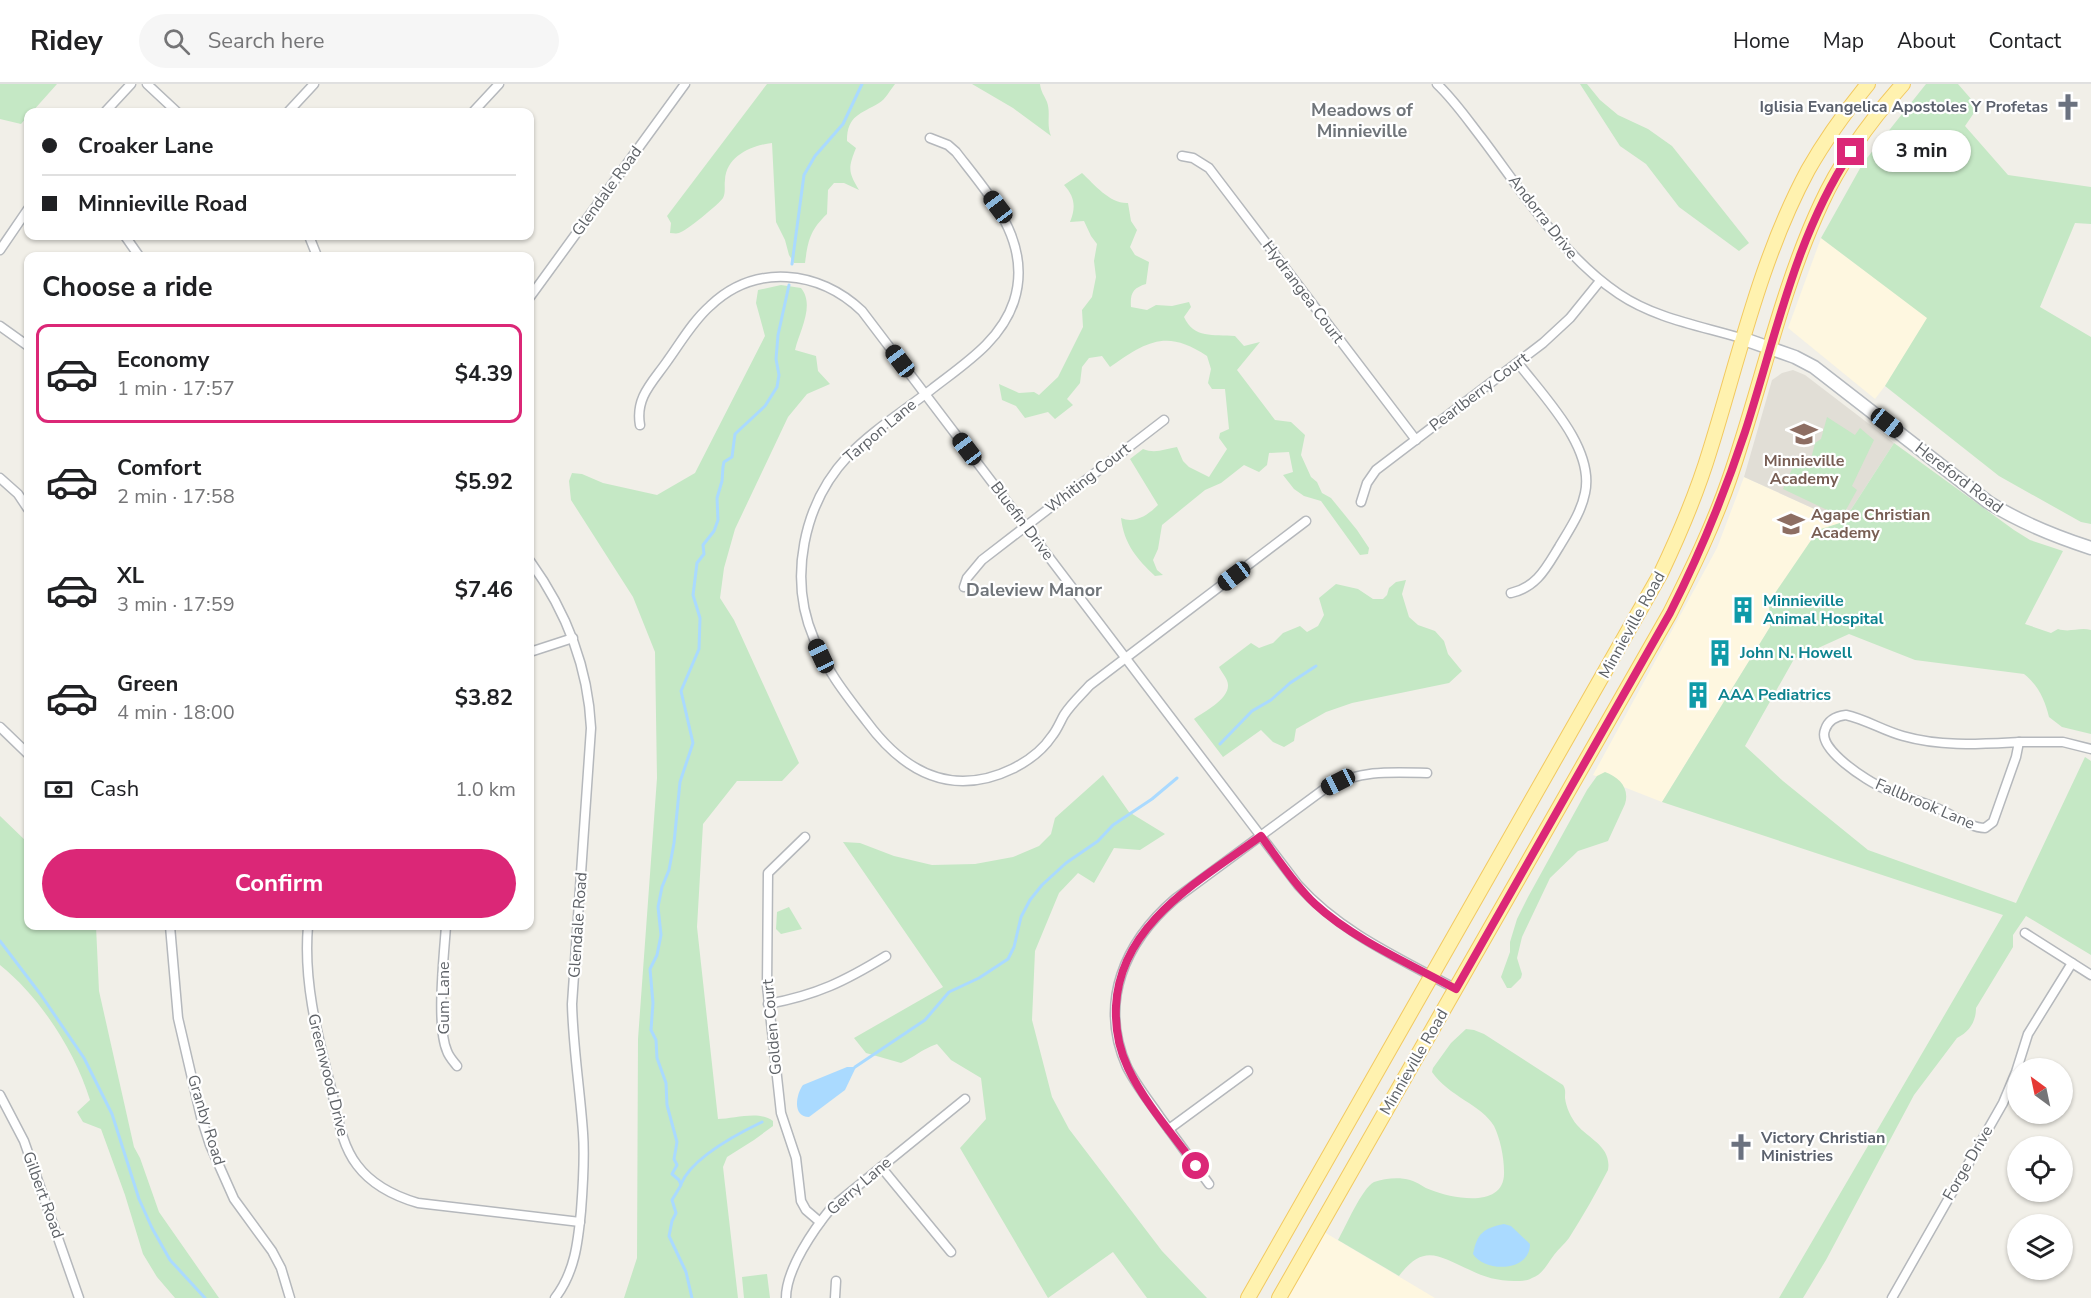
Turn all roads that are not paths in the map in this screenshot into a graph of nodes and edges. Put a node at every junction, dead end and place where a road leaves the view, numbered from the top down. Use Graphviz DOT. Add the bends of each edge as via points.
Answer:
graph roads {
  1 [pos="131,84"];
  2 [pos="147,84"];
  3 [pos="314,84"];
  4 [pos="499,84"];
  5 [pos="685,84"];
  6 [pos="1437,84"];
  7 [pos="1868,84"];
  8 [pos="1903,84"];
  9 [pos="109,108"];
  10 [pos="173,108"];
  11 [pos="292,108"];
  12 [pos="477,108"];
  13 [pos="930,138"];
  14 [pos="1182,156"];
  15 [pos="24,215"];
  16 [pos="0,250"];
  17 [pos="1600,280"];
  18 [pos="534,292"];
  19 [pos="0,326"];
  20 [pos="1744,339"];
  21 [pos="24,343"];
  22 [pos="1769,348"];
  23 [pos="1518,363"];
  24 [pos="926,394"];
  25 [pos="1164,420"];
  26 [pos="640,425"];
  27 [pos="1416,440"];
  28 [pos="0,478"];
  29 [pos="1361,502"];
  30 [pos="24,503"];
  31 [pos="1306,521"];
  32 [pos="1026,526"];
  33 [pos="2091,548"];
  34 [pos="534,567"];
  35 [pos="964,587"];
  36 [pos="1511,593"];
  37 [pos="573,638"];
  38 [pos="534,651"];
  39 [pos="1126,658"];
  40 [pos="0,727"];
  41 [pos="2019,742"];
  42 [pos="2091,749"];
  43 [pos="24,750"];
  44 [pos="1427,773"];
  45 [pos="1261,836"];
  46 [pos="805,837"];
  47 [pos="170,930"];
  48 [pos="308,930"];
  49 [pos="446,930"];
  50 [pos="2025,933"];
  51 [pos="886,956"];
  52 [pos="2072,963"];
  53 [pos="2091,975"];
  54 [pos="1432,976"];
  55 [pos="1456,989"];
  56 [pos="768,1004"];
  57 [pos="457,1066"];
  58 [pos="1248,1071"];
  59 [pos="0,1095"];
  60 [pos="965,1099"];
  61 [pos="1169,1129"];
  62 [pos="881,1167"];
  63 [pos="1209,1184"];
  64 [pos="580,1222"];
  65 [pos="819,1222"];
  66 [pos="951,1252"];
  67 [pos="836,1281"];
  68 [pos="79,1298"];
  69 [pos="290,1298"];
  70 [pos="555,1298"];
  71 [pos="786,1298"];
  72 [pos="834,1298"];
  73 [pos="1248,1298"];
  74 [pos="1279,1298"];
  75 [pos="1892,1298"];
  1 -- 9 [label="street"];
  2 -- 10 [label="street"];
  3 -- 11 [label="street"];
  4 -- 12 [label="street"];
  5 -- 18 [label="street, Glendale Road"];
  6 -- 17 [label="street, Andorra Drive" via="1563,244"];
  7 -- 20 [label="main road, Minnieville Road" via="1827,140 1796,195 1773,249"];
  8 -- 22 [label="main road, Minnieville Road" via="1871,122 1822,202"];
  13 -- 24 [label="street, Tarpon Lane" via="956,152 998,207 1011,233 1018,267 1015,298 1002,327 977,354"];
  14 -- 27 [label="street, Hydrangea Court" via="1209,168"];
  15 -- 16 [label="street"];
  17 -- 20 [label="street, Andorra Drive" via="1648,309"];
  17 -- 23 [label="street, Pearlberry Court" via="1557,331"];
  19 -- 21 [label="street"];
  20 -- 22 [label="street, Hereford Road"];
  20 -- 54 [label="main road, Minnieville Road" via="1693,502 1661,573"];
  22 -- 33 [label="street, Hereford Road" via="1814,367 2015,519"];
  22 -- 55 [label="main road, Minnieville Road" via="1729,481 1693,567"];
  23 -- 27 [label="street, Pearlberry Court"];
  23 -- 36 [label="street" via="1571,433 1583,458 1587,487 1574,522 1542,575"];
  24 -- 26 [label="street, Bluefin Drive" via="850,300 811,280 775,277 733,289 704,311 643,396"];
  24 -- 32 [label="street, Bluefin Drive"];
  24 -- 39 [label="street, Tarpon Lane" via="863,441 839,467 816,503 804,540 804,599 813,638 841,688 889,748 915,768 946,779 976,780 1010,770 1037,753 1053,736 1076,699"];
  25 -- 32 [label="street, Whiting Court"];
  27 -- 29 [label="street, Pearlberry Court" via="1371,475"];
  28 -- 30 [label="street"];
  31 -- 39 [label="street, Tarpon Lane"];
  32 -- 35 [label="street, Whiting Court" via="982,560"];
  32 -- 39 [label="street, Bluefin Drive"];
  34 -- 37 [label="street, Glendale Road" via="554,597"];
  37 -- 38 [label="street"];
  37 -- 64 [label="street, Glendale Road" via="586,682 591,728 572,1004 584,1153"];
  39 -- 45 [label="street, Bluefin Drive"];
  40 -- 43 [label="street"];
  41 -- 41 [label="street, Fallbrook Lane" via="1934,744 1846,715 1832,720 1823,734 1832,752 1865,778 1982,828 1993,822"];
  41 -- 42 [label="street, Fallbrook Lane" via="2064,742"];
  44 -- 45 [label="street" via="1378,772 1351,777 1317,793"];
  45 -- 54 [label="street, Bluefin Drive" via="1298,885 1328,915"];
  45 -- 61 [label="street" via="1163,910 1133,946 1122,972 1116,995 1122,1053 1136,1083"];
  46 -- 56 [label="street, Golden Court" via="767,877"];
  47 -- 69 [label="street, Granby Road" via="178,1018 201,1117 234,1199 272,1251"];
  48 -- 64 [label="street, Greenwood Drive" via="312,1013 343,1139 368,1178 393,1194 418,1203"];
  49 -- 57 [label="street, Gum Lane" via="444,1034 447,1052"];
  50 -- 52 [label="street"];
  51 -- 56 [label="street" via="815,994"];
  52 -- 53 [label="street"];
  52 -- 75 [label="street, Forge Drive" via="2028,1034 2003,1103"];
  54 -- 55 [label="street, Bluefin Drive"];
  54 -- 73 [label="main road, Minnieville Road"];
  55 -- 74 [label="main road, Minnieville Road"];
  56 -- 65 [label="street, Golden Court" via="781,1113 796,1158 800,1196 803,1206"];
  58 -- 61 [label="street"];
  59 -- 68 [label="street, Gilbert Road" via="24,1141"];
  60 -- 62 [label="street, Gerry Lane"];
  61 -- 63 [label="street"];
  62 -- 65 [label="street, Gerry Lane"];
  62 -- 66 [label="street"];
  64 -- 70 [label="street, Glendale Road" via="573,1265"];
  65 -- 71 [label="street, Gerry Lane" via="798,1259"];
  67 -- 72 [label="street"];
}
